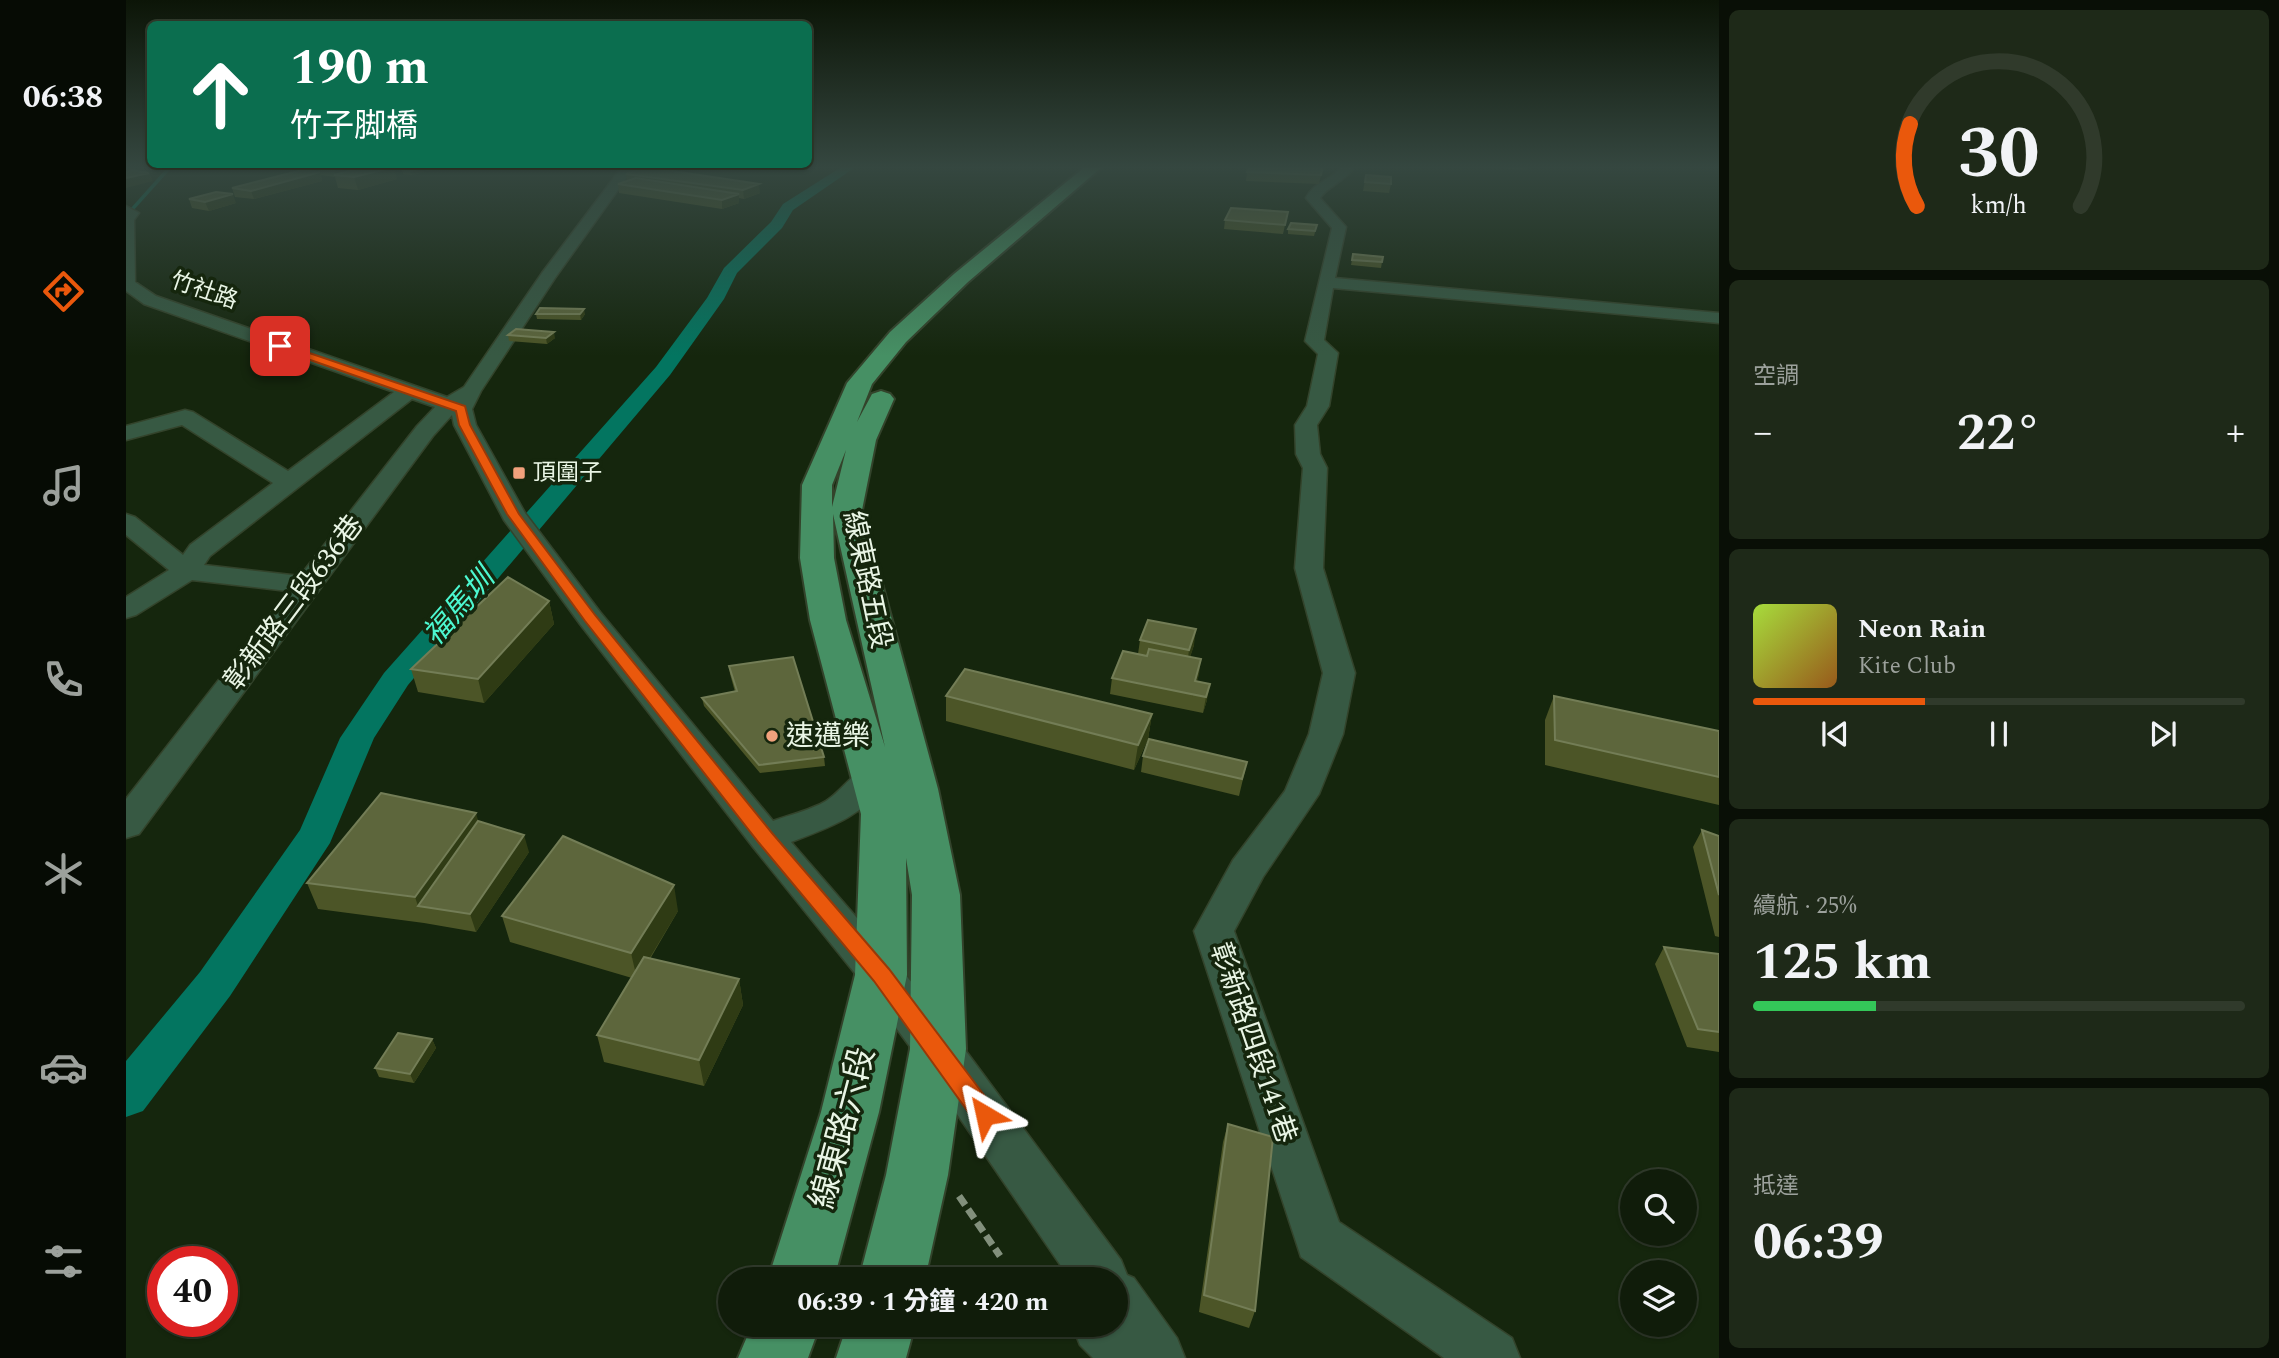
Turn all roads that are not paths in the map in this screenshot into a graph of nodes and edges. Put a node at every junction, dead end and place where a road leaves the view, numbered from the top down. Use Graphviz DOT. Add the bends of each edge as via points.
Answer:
graph roads {
  1 [pos="127,229"];
  2 [pos="583,229"];
  3 [pos="1019,229"];
  4 [pos="1041,229"];
  5 [pos="1339,229"];
  6 [pos="1327,282"];
  7 [pos="126,284"];
  8 [pos="1719,318"];
  9 [pos="409,391"];
  10 [pos="461,401"];
  11 [pos="126,433"];
  12 [pos="289,482"];
  13 [pos="126,522"];
  14 [pos="187,571"];
  15 [pos="306,585"];
  16 [pos="126,609"];
  17 [pos="873,777"];
  18 [pos="126,825"];
  19 [pos="766,838"];
  20 [pos="881,975"];
  21 [pos="938,1049"];
  22 [pos="805,1267"];
  23 [pos="898,1267"];
  24 [pos="1093,1267"];
  25 [pos="1128,1316"];
  26 [pos="781,1337"];
  27 [pos="1111,1337"];
  28 [pos="773,1358"];
  29 [pos="1131,1358"];
  30 [pos="1157,1358"];
  31 [pos="1492,1358"];
  1 -- 7 [label="street, 竹社路"];
  2 -- 10 [label="street, 彰新路三段636巷"];
  3 -- 17 [label="main road, 線東路五段" via="898,337 860,383 817,485 817,558 828,620"];
  4 -- 21 [label="main road, 線東路五段" via="908,354 862,440 847,510 916,789 936,895"];
  5 -- 6 [label="street, 彰新路四段141巷"];
  6 -- 8 [label="street"];
  6 -- 31 [label="street, 彰新路四段141巷" via="1314,341 1328,353 1318,406 1306,425 1308,454 1315,468 1309,568 1339,673 1326,734 1301,794 1247,870 1214,932 1319,1239"];
  7 -- 9 [label="street, 竹社路" via="150,300"];
  9 -- 10 [label="street, 竹社路"];
  9 -- 12 [label="street"];
  10 -- 15 [label="street, 彰新路三段636巷" via="425,431"];
  10 -- 19 [label="street" via="465,425 513,514"];
  11 -- 12 [label="street" via="185,417"];
  12 -- 14 [label="street" via="199,551"];
  13 -- 14 [label="street"];
  14 -- 15 [label="street"];
  14 -- 16 [label="street"];
  15 -- 18 [label="street, 彰新路三段636巷"];
  17 -- 19 [label="street" via="838,810"];
  17 -- 20 [label="main road, 線東路五段" via="883,814"];
  19 -- 20 [label="street"];
  20 -- 21 [label="street"];
  20 -- 22 [label="main road, 線東路六段" via="850,1112"];
  21 -- 23 [label="main road"];
  21 -- 24 [label="street"];
  25 -- 30 [label="street"];
  26 -- 28 [label="main road"];
  27 -- 29 [label="street"];
}
